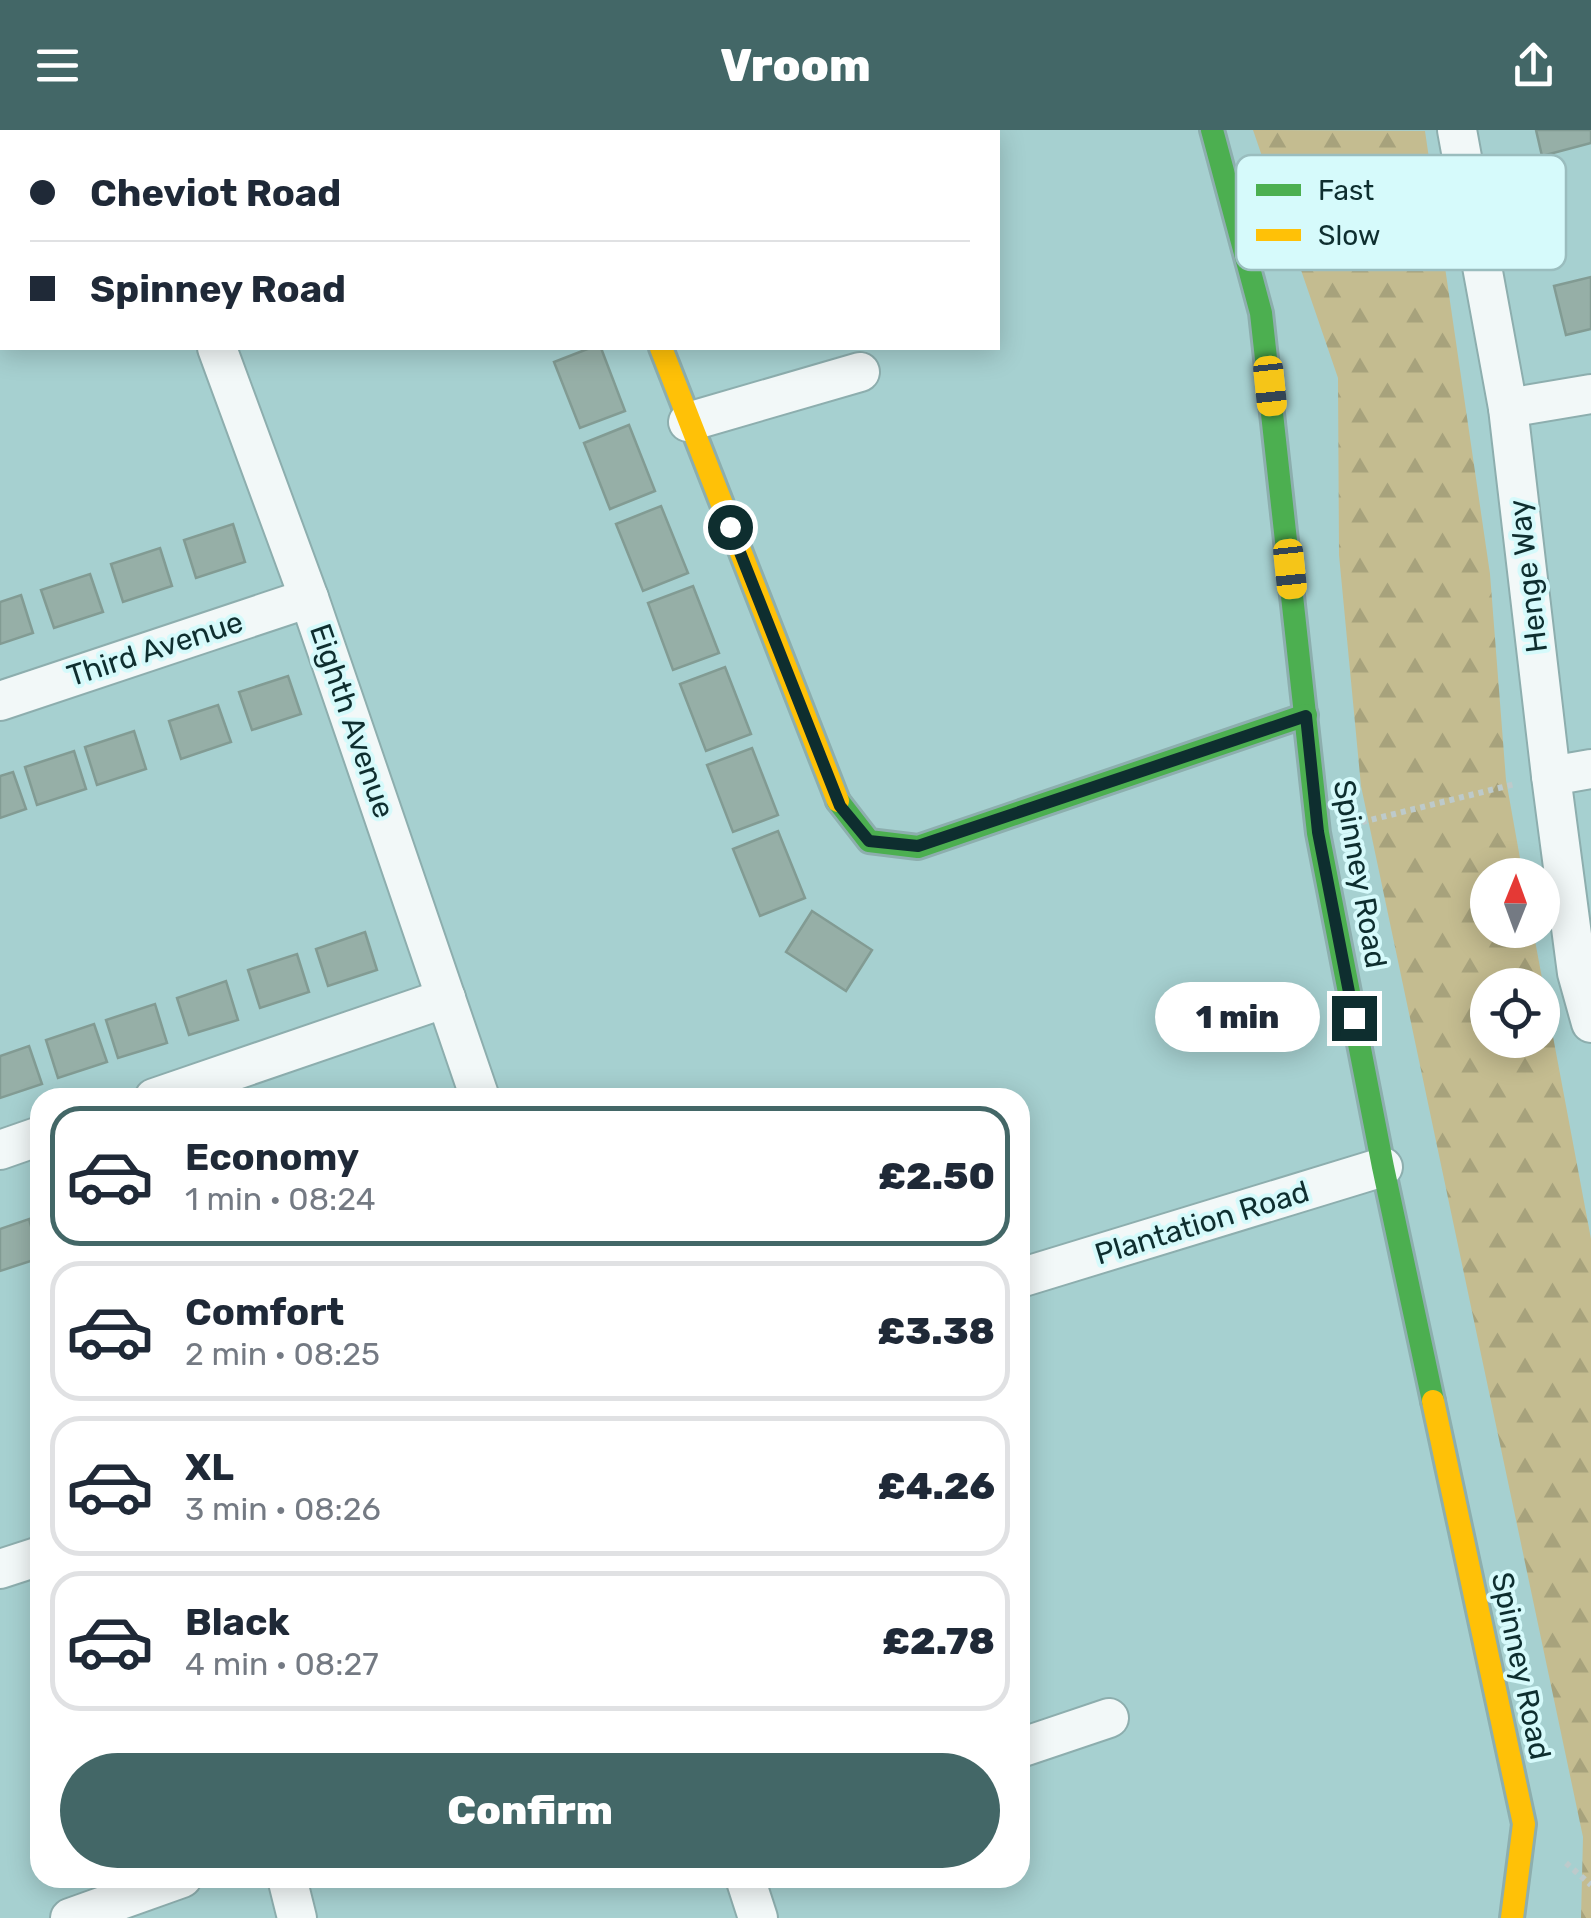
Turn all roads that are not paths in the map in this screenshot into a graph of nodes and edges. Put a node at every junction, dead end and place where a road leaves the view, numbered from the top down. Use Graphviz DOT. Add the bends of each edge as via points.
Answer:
graph roads {
  1 [pos="1212,130"];
  2 [pos="1458,130"];
  3 [pos="1462,155"];
  4 [pos="1236,218"];
  5 [pos="1250,270"];
  6 [pos="1483,270"];
  7 [pos="218,350"];
  8 [pos="662,350"];
  9 [pos="861,374"];
  10 [pos="1591,394"];
  11 [pos="1508,408"];
  12 [pos="688,422"];
  13 [pos="309,598"];
  14 [pos="0,701"];
  15 [pos="1306,716"];
  16 [pos="1591,769"];
  17 [pos="1550,776"];
  18 [pos="446,998"];
  19 [pos="1591,1023"];
  20 [pos="183,1088"];
  21 [pos="477,1088"];
  22 [pos="30,1140"];
  23 [pos="0,1150"];
  24 [pos="1383,1167"];
  25 [pos="1030,1275"];
  26 [pos="30,1559"];
  27 [pos="0,1569"];
  28 [pos="1109,1718"];
  29 [pos="1030,1745"];
  30 [pos="154,1888"];
  31 [pos="290,1888"];
  32 [pos="748,1888"];
  33 [pos="70,1918"];
  34 [pos="297,1918"];
  35 [pos="758,1918"];
  36 [pos="1512,1918"];
  1 -- 4 [label="street, Spinney Road"];
  2 -- 3 [label="street, Henge Way"];
  5 -- 15 [label="street, Spinney Road" via="1262,313"];
  6 -- 11 [label="street, Henge Way"];
  7 -- 13 [label="street, Eighth Avenue"];
  8 -- 12 [label="street"];
  9 -- 12 [label="street"];
  10 -- 11 [label="street"];
  11 -- 17 [label="street, Henge Way"];
  12 -- 15 [label="street" via="840,806 869,841 918,846"];
  13 -- 14 [label="street, Third Avenue"];
  13 -- 18 [label="street, Eighth Avenue"];
  15 -- 24 [label="street, Spinney Road" via="1318,832"];
  16 -- 17 [label="street"];
  17 -- 19 [label="street, Henge Way" via="1577,973"];
  18 -- 20 [label="street"];
  18 -- 21 [label="street, Eighth Avenue"];
  22 -- 23 [label="street"];
  24 -- 25 [label="street, Plantation Road"];
  24 -- 36 [label="street, Spinney Road" via="1524,1824"];
  26 -- 27 [label="street"];
  28 -- 29 [label="street"];
  30 -- 33 [label="street"];
  31 -- 34 [label="street"];
  32 -- 35 [label="street"];
}
